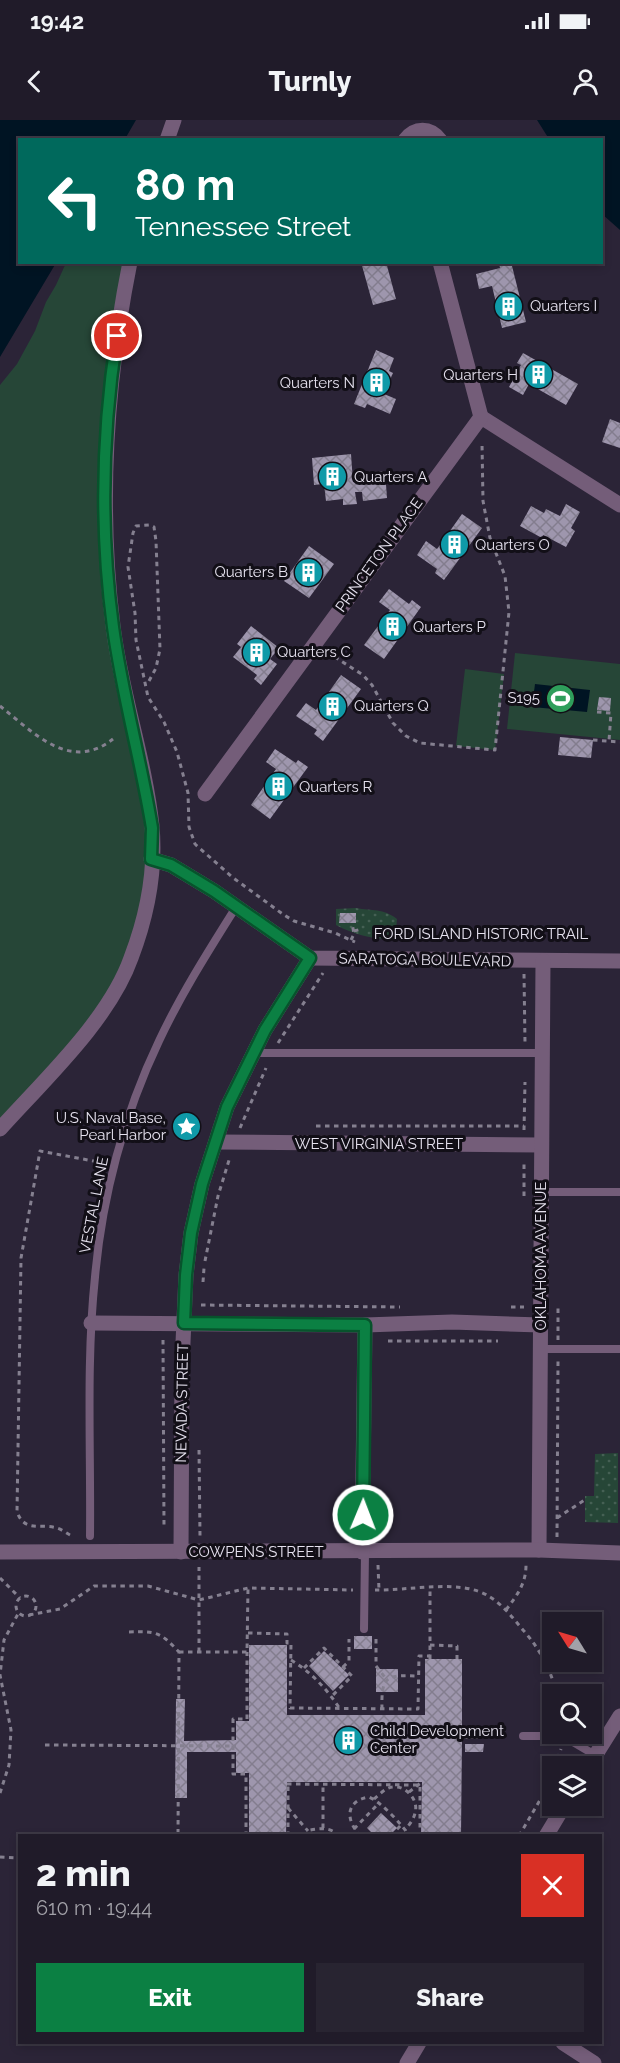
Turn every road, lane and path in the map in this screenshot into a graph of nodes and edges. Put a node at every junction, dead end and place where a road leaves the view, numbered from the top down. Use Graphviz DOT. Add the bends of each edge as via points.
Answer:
graph roads {
  1 [pos="174,120"];
  2 [pos="167,138"];
  3 [pos="407,138"];
  4 [pos="438,138"];
  5 [pos="130,264"];
  6 [pos="441,264"];
  7 [pos="481,417"];
  8 [pos="620,505"];
  9 [pos="314,643"];
  10 [pos="149,681"];
  11 [pos="0,706"];
  12 [pos="597,712"];
  13 [pos="113,740"];
  14 [pos="593,740"];
  15 [pos="609,741"];
  16 [pos="620,742"];
  17 [pos="205,794"];
  18 [pos="151,859"];
  19 [pos="236,907"];
  20 [pos="352,923"];
  21 [pos="362,929"];
  22 [pos="354,931"];
  23 [pos="351,940"];
  24 [pos="358,943"];
  25 [pos="310,958"];
  26 [pos="620,961"];
  27 [pos="543,962"];
  28 [pos="323,973"];
  29 [pos="253,1053"];
  30 [pos="272,1053"];
  31 [pos="542,1053"];
  32 [pos="312,1126"];
  33 [pos="524,1126"];
  34 [pos="0,1129"];
  35 [pos="216,1142"];
  36 [pos="236,1143"];
  37 [pos="541,1145"];
  38 [pos="115,1165"];
  39 [pos="541,1192"];
  40 [pos="620,1192"];
  41 [pos="202,1284"];
  42 [pos="202,1294"];
  43 [pos="201,1305"];
  44 [pos="404,1307"];
  45 [pos="500,1307"];
  46 [pos="524,1307"];
  47 [pos="91,1323"];
  48 [pos="191,1323"];
  49 [pos="541,1324"];
  50 [pos="365,1325"];
  51 [pos="163,1340"];
  52 [pos="540,1349"];
  53 [pos="620,1350"];
  54 [pos="199,1444"];
  55 [pos="586,1499"];
  56 [pos="557,1518"];
  57 [pos="90,1536"];
  58 [pos="164,1536"];
  59 [pos="199,1536"];
  60 [pos="539,1550"];
  61 [pos="0,1552"];
  62 [pos="181,1552"];
  63 [pos="363,1552"];
  64 [pos="620,1554"];
  65 [pos="199,1562"];
  66 [pos="378,1563"];
  67 [pos="526,1564"];
  68 [pos="0,1578"];
  69 [pos="248,1588"];
  70 [pos="430,1588"];
  71 [pos="365,1590"];
  72 [pos="379,1590"];
  73 [pos="20,1598"];
  74 [pos="199,1600"];
  75 [pos="506,1610"];
  76 [pos="19,1612"];
  77 [pos="29,1615"];
  78 [pos="364,1629"];
  79 [pos="129,1632"];
  80 [pos="248,1634"];
  81 [pos="349,1639"];
  82 [pos="376,1639"];
  83 [pos="430,1646"];
  84 [pos="179,1652"];
  85 [pos="199,1652"];
  86 [pos="247,1652"];
  87 [pos="457,1659"];
  88 [pos="291,1660"];
  89 [pos="343,1667"];
  90 [pos="304,1668"];
  91 [pos="418,1676"];
  92 [pos="387,1680"];
  93 [pos="553,1684"];
  94 [pos="332,1696"];
  95 [pos="340,1708"];
  96 [pos="382,1709"];
  97 [pos="620,1716"];
  98 [pos="523,1736"];
  99 [pos="45,1745"];
  100 [pos="178,1746"];
  101 [pos="235,1746"];
  102 [pos="586,1756"];
  103 [pos="595,1756"];
  104 [pos="421,1783"];
  105 [pos="323,1784"];
  106 [pos="0,1793"];
  107 [pos="409,1793"];
  108 [pos="542,1798"];
  109 [pos="374,1799"];
  110 [pos="379,1803"];
  111 [pos="288,1808"];
  112 [pos="558,1816"];
  113 [pos="401,1826"];
  114 [pos="323,1828"];
  115 [pos="354,1829"];
  116 [pos="405,1830"];
  117 [pos="308,1831"];
  118 [pos="178,1834"];
  119 [pos="246,1834"];
  120 [pos="288,1834"];
  121 [pos="306,1834"];
  122 [pos="337,1834"];
  123 [pos="359,1834"];
  124 [pos="393,1834"];
  125 [pos="408,1834"];
  126 [pos="420,1834"];
  127 [pos="520,1834"];
  128 [pos="547,1834"];
  129 [pos="0,1857"];
  130 [pos="18,1857"];
  131 [pos="418,2044"];
  132 [pos="564,2044"];
  133 [pos="407,2063"];
  134 [pos="594,2063"];
  1 -- 2 [label="street"];
  3 -- 4 [label="street" via="421,130"];
  5 -- 18 [label="street" via="114,352 104,490 113,626 149,807"];
  6 -- 7 [label="street"];
  7 -- 8 [label="street"];
  7 -- 9 [label="street, PRINCETON PLACE"];
  7 -- 9 [label="path" via="483,501 490,538 505,576 509,612 495,750 420,743 406,736 393,723 363,675"];
  9 -- 17 [label="street, PRINCETON PLACE"];
  10 -- 23 [label="path, FORD ISLAND HISTORIC TRAIL" via="160,649 156,541 154,527 142,525 136,526 133,533 128,567 136,640 148,697 165,722 177,752 195,844 284,915"];
  11 -- 13 [label="path" via="45,741 69,752 85,753"];
  12 -- 15 [label="path" via="611,712"];
  14 -- 15 [label="path"];
  15 -- 16 [label="path"];
  18 -- 19 [label="street" via="171,865"];
  18 -- 34 [label="street" via="145,917 118,986 83,1036"];
  19 -- 25 [label="street"];
  19 -- 38 [label="lane, VESTAL LANE" via="189,983 158,1044"];
  20 -- 22 [label="path"];
  21 -- 22 [label="path"];
  22 -- 23 [label="path"];
  23 -- 24 [label="path, FORD ISLAND HISTORIC TRAIL"];
  25 -- 27 [label="street, SARATOGA BOULEVARD"];
  25 -- 29 [label="street, NEVADA STREET"];
  26 -- 27 [label="street, SARATOGA BOULEVARD"];
  27 -- 31 [label="street, OKLAHOMA AVENUE"];
  28 -- 30 [label="path"];
  29 -- 30 [label="lane"];
  29 -- 35 [label="street, NEVADA STREET" via="227,1107"];
  30 -- 31 [label="lane"];
  30 -- 36 [label="path"];
  31 -- 37 [label="street, OKLAHOMA AVENUE"];
  32 -- 33 [label="path"];
  35 -- 36 [label="street, WEST VIRGINIA STREET"];
  35 -- 48 [label="street, NEVADA STREET" via="191,1233 186,1275"];
  36 -- 37 [label="street, WEST VIRGINIA STREET"];
  36 -- 41 [label="path" via="209,1233"];
  37 -- 39 [label="street, OKLAHOMA AVENUE"];
  38 -- 47 [label="lane, VESTAL LANE" via="95,1275"];
  38 -- 57 [label="path" via="40,1151 21,1258 17,1512 27,1526"];
  39 -- 40 [label="lane"];
  39 -- 49 [label="street, OKLAHOMA AVENUE"];
  42 -- 43 [label="path"];
  43 -- 44 [label="path"];
  43 -- 48 [label="path"];
  45 -- 46 [label="path"];
  47 -- 48 [label="street"];
  47 -- 57 [label="lane, VESTAL LANE"];
  48 -- 50 [label="street"];
  48 -- 62 [label="street, NEVADA STREET"];
  49 -- 50 [label="street"];
  49 -- 52 [label="street, OKLAHOMA AVENUE"];
  50 -- 63 [label="street"];
  51 -- 58 [label="path"];
  52 -- 53 [label="lane"];
  52 -- 60 [label="street, OKLAHOMA AVENUE"];
  54 -- 59 [label="path"];
  55 -- 56 [label="path"];
  60 -- 63 [label="street, COWPENS STREET"];
  60 -- 64 [label="street, COWPENS STREET"];
  61 -- 62 [label="street, COWPENS STREET"];
  62 -- 63 [label="street, COWPENS STREET"];
  63 -- 71 [label="lane"];
  65 -- 74 [label="path"];
  66 -- 72 [label="path"];
  67 -- 75 [label="path" via="522,1587"];
  68 -- 73 [label="path"];
  69 -- 71 [label="path"];
  69 -- 74 [label="path"];
  69 -- 80 [label="path"];
  70 -- 72 [label="path"];
  70 -- 75 [label="path" via="471,1590 489,1596"];
  70 -- 83 [label="path"];
  71 -- 72 [label="path"];
  71 -- 78 [label="lane"];
  73 -- 76 [label="path" via="16,1606"];
  73 -- 77 [label="path" via="27,1595 35,1600 35,1610"];
  74 -- 77 [label="path" via="148,1586 94,1586 60,1609"];
  74 -- 85 [label="path"];
  75 -- 93 [label="path" via="546,1661"];
  76 -- 77 [label="path"];
  76 -- 106 [label="path" via="4,1640 0,1675 11,1730 9,1765"];
  79 -- 84 [label="path" via="150,1631 164,1636"];
  80 -- 86 [label="path"];
  80 -- 88 [label="path" via="287,1634"];
  81 -- 89 [label="path" via="349,1661"];
  82 -- 92 [label="path" via="376,1666"];
  83 -- 87 [label="path" via="458,1646"];
  83 -- 91 [label="path" via="430,1658 419,1656"];
  84 -- 85 [label="path"];
  84 -- 100 [label="path"];
  85 -- 86 [label="path"];
  86 -- 101 [label="path" via="247,1719 233,1719"];
  88 -- 90 [label="path"];
  88 -- 95 [label="path" via="290,1708"];
  89 -- 90 [label="path" via="324,1648"];
  89 -- 94 [label="path" via="352,1676"];
  90 -- 94 [label="path"];
  91 -- 92 [label="path" via="392,1676"];
  91 -- 96 [label="path" via="418,1709"];
  92 -- 96 [label="path"];
  94 -- 95 [label="path"];
  95 -- 96 [label="path"];
  97 -- 103 [label="street"];
  98 -- 102 [label="lane" via="563,1736"];
  99 -- 100 [label="path"];
  100 -- 101 [label="path"];
  100 -- 118 [label="path"];
  101 -- 119 [label="path" via="233,1774 246,1774"];
  104 -- 105 [label="path"];
  104 -- 107 [label="path"];
  104 -- 126 [label="path"];
  105 -- 111 [label="path" via="287,1784"];
  105 -- 114 [label="path"];
  107 -- 109 [label="path" via="392,1787"];
  107 -- 116 [label="path" via="416,1813"];
  108 -- 127 [label="path"];
  109 -- 110 [label="path"];
  109 -- 115 [label="path" via="363,1798 352,1808 350,1819"];
  110 -- 113 [label="path"];
  110 -- 115 [label="path"];
  111 -- 117 [label="path"];
  111 -- 120 [label="path"];
  112 -- 128 [label="street"];
  113 -- 116 [label="path"];
  113 -- 124 [label="path"];
  114 -- 117 [label="path"];
  114 -- 122 [label="path"];
  115 -- 123 [label="path"];
  116 -- 125 [label="path"];
  117 -- 121 [label="path"];
  129 -- 130 [label="path"];
  131 -- 133 [label="street"];
  132 -- 134 [label="street"];
}
